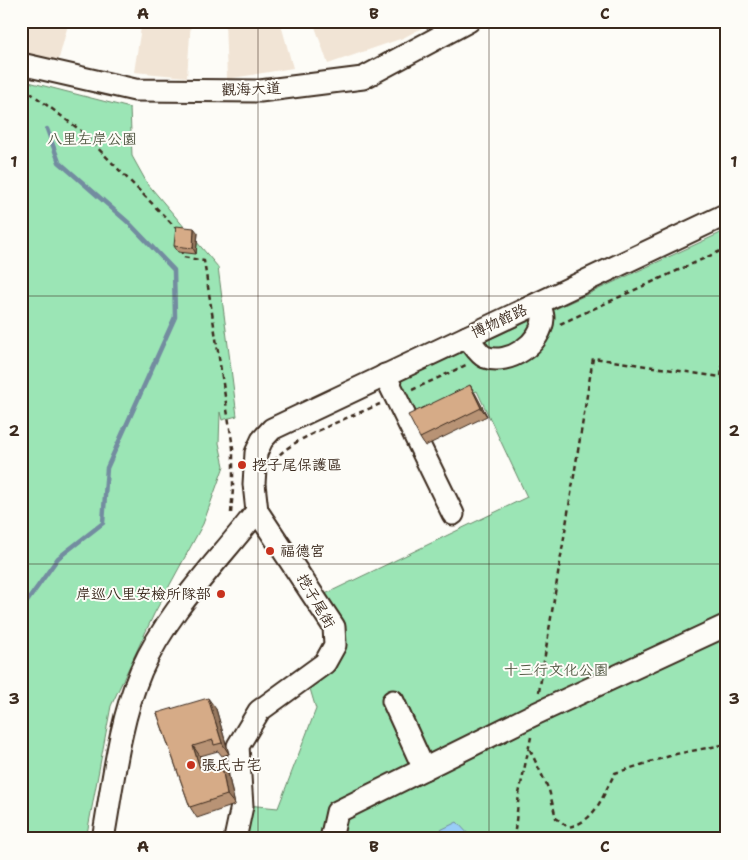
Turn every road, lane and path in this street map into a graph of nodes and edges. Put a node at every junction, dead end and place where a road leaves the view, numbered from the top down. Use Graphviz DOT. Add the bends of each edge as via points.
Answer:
graph roads {
  1 [pos="470,21"];
  2 [pos="21,64"];
  3 [pos="21,89"];
  4 [pos="727,214"];
  5 [pos="178,234"];
  6 [pos="180,242"];
  7 [pos="539,302"];
  8 [pos="727,335"];
  9 [pos="467,337"];
  10 [pos="385,375"];
  11 [pos="720,376"];
  12 [pos="727,378"];
  13 [pos="272,429"];
  14 [pos="234,489"];
  15 [pos="258,511"];
  16 [pos="453,514"];
  17 [pos="727,625"];
  18 [pos="393,701"];
  19 [pos="535,714"];
  20 [pos="727,744"];
  21 [pos="529,748"];
  22 [pos="424,769"];
  23 [pos="103,839"];
  24 [pos="235,839"];
  25 [pos="331,839"];
  26 [pos="514,839"];
  1 -- 2 [label="street, 觀海大道" via="363,78 260,91 135,90"];
  3 -- 5 [label="path" via="80,130 177,227"];
  4 -- 7 [label="street, 博物館路"];
  6 -- 14 [label="path" via="183,257 204,261 233,448"];
  7 -- 9 [label="street, 博物館路"];
  7 -- 9 [label="street" via="543,319 536,336 521,353 501,360 483,356"];
  8 -- 11 [label="path"];
  9 -- 10 [label="street, 博物館路"];
  10 -- 13 [label="street, 博物館路"];
  10 -- 16 [label="street"];
  11 -- 12 [label="path"];
  11 -- 19 [label="path" via="593,358"];
  13 -- 15 [label="street, 挖子尾街" via="256,453 254,484"];
  15 -- 23 [label="street" via="168,623 141,672 127,711"];
  15 -- 24 [label="street, 挖子尾街" via="334,627 335,645 325,663 259,711 238,746 242,806"];
  17 -- 19 [label="street"];
  18 -- 22 [label="street"];
  19 -- 21 [label="path"];
  19 -- 22 [label="street"];
  20 -- 21 [label="path" via="676,754 615,773 593,815 582,825 568,827 556,818 549,790"];
  21 -- 26 [label="path"];
  22 -- 25 [label="street" via="337,812"];
}
